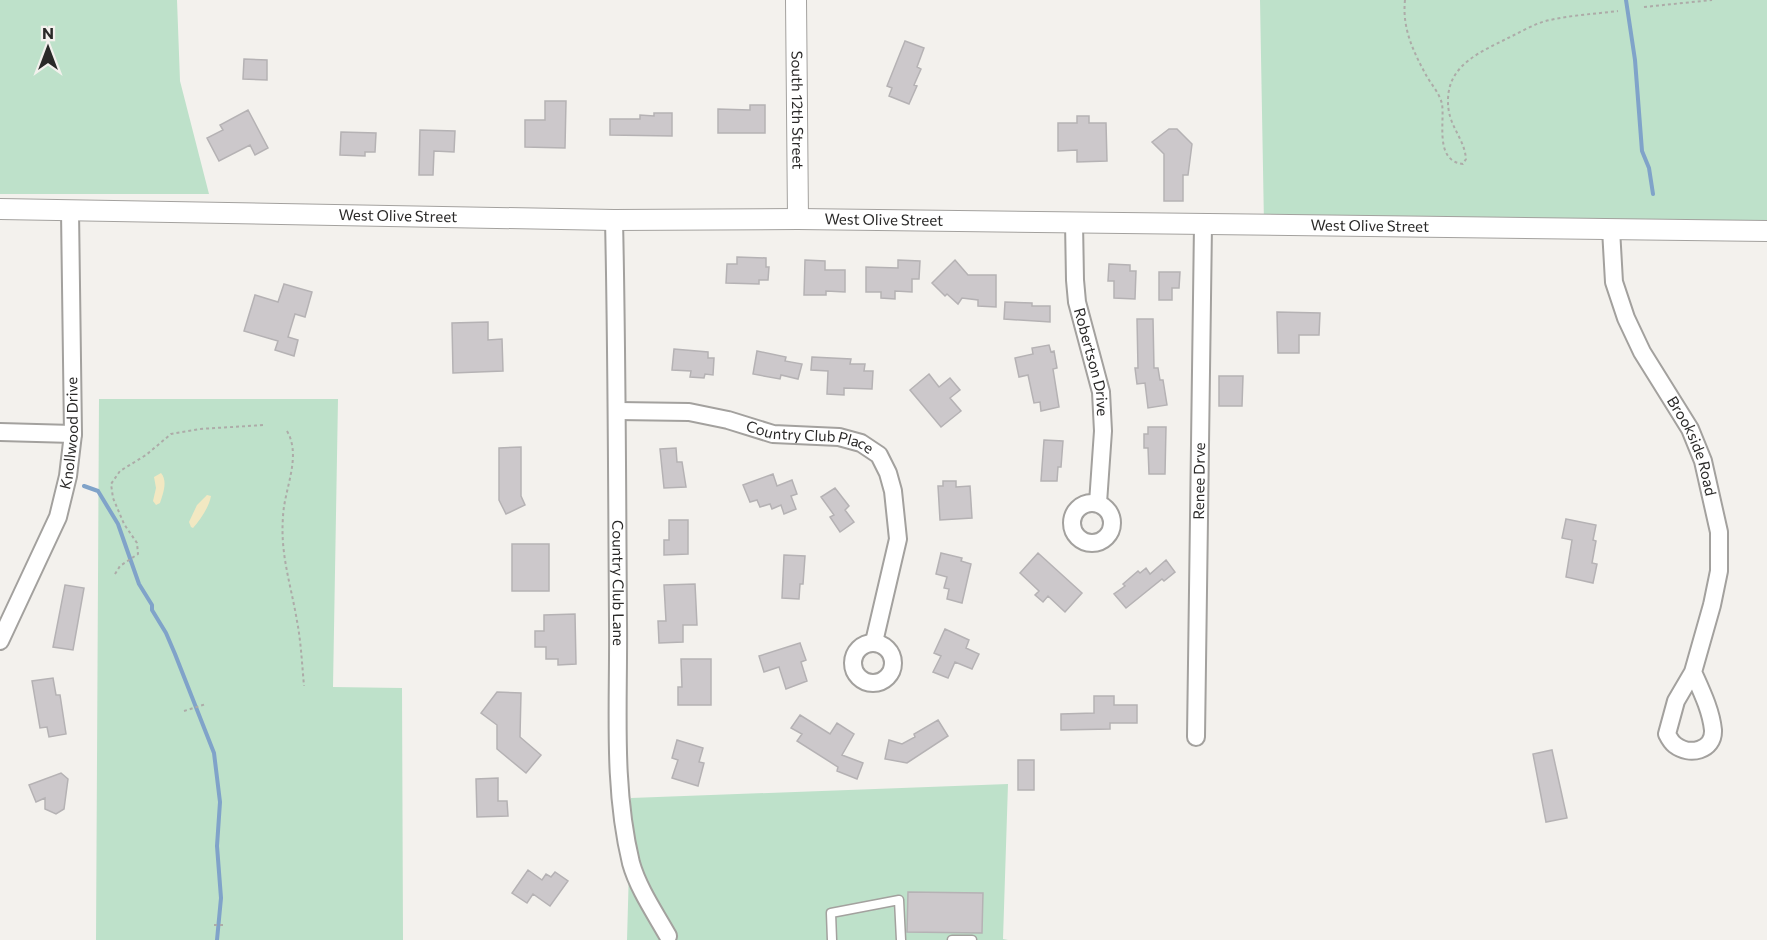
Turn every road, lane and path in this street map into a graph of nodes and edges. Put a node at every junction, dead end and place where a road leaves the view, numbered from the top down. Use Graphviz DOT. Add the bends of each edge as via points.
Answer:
graph roads {
  1 [pos="796,0"];
  2 [pos="1405,0"];
  3 [pos="1712,0"];
  4 [pos="1644,7"];
  5 [pos="1618,11"];
  6 [pos="0,209"];
  7 [pos="70,211"];
  8 [pos="798,219"];
  9 [pos="614,220"];
  10 [pos="1074,222"];
  11 [pos="1203,225"];
  12 [pos="1611,229"];
  13 [pos="1767,231"];
  14 [pos="618,411"];
  15 [pos="264,425"];
  16 [pos="287,431"];
  17 [pos="0,432"];
  18 [pos="73,434"];
  19 [pos="1098,503"];
  20 [pos="115,574"];
  21 [pos="0,641"];
  22 [pos="874,642"];
  23 [pos="1693,672"];
  24 [pos="304,686"];
  25 [pos="206,704"];
  26 [pos="186,711"];
  27 [pos="1196,737"];
  28 [pos="214,925"];
  29 [pos="225,925"];
  30 [pos="669,938"];
  31 [pos="832,940"];
  32 [pos="901,940"];
  33 [pos="952,940"];
  34 [pos="972,940"];
  1 -- 8 [label="street, South 12th Street"];
  2 -- 5 [label="path" via="1408,36 1442,104 1443,145 1450,157 1463,164 1466,151 1449,116 1448,100 1449,85 1459,68 1485,48 1539,23"];
  3 -- 4 [label="path"];
  6 -- 7 [label="street, West Olive Street"];
  7 -- 9 [label="street, West Olive Street"];
  7 -- 18 [label="street, Knollwood Drive"];
  8 -- 9 [label="street, West Olive Street"];
  8 -- 10 [label="street, West Olive Street"];
  9 -- 14 [label="street, Country Club Lane"];
  10 -- 11 [label="street, West Olive Street"];
  10 -- 19 [label="street, Robertson Drive" via="1077,302 1101,393 1103,431"];
  11 -- 12 [label="street, West Olive Street"];
  11 -- 27 [label="street, Renee Drve"];
  12 -- 13 [label="street, West Olive Street"];
  12 -- 23 [label="street, Brookside Road" via="1614,282 1626,318 1642,352 1690,429 1703,461 1719,532 1719,571"];
  14 -- 22 [label="street, Country Club Place" via="689,412 773,434 839,437 861,443 879,455 893,491 898,539"];
  14 -- 30 [label="street, Country Club Lane" via="618,735 622,818 632,865"];
  15 -- 20 [label="path" via="171,434 120,471 111,484 113,498 137,543 138,554"];
  16 -- 24 [label="path" via="293,460 282,543 298,623"];
  17 -- 18 [label="street"];
  18 -- 21 [label="street, Knollwood Drive" via="58,517"];
  25 -- 26 [label="path"];
  28 -- 29 [label="path"];
  31 -- 32 [label="lane" via="831,913 899,900"];
  33 -- 34 [label="lane"];
}
